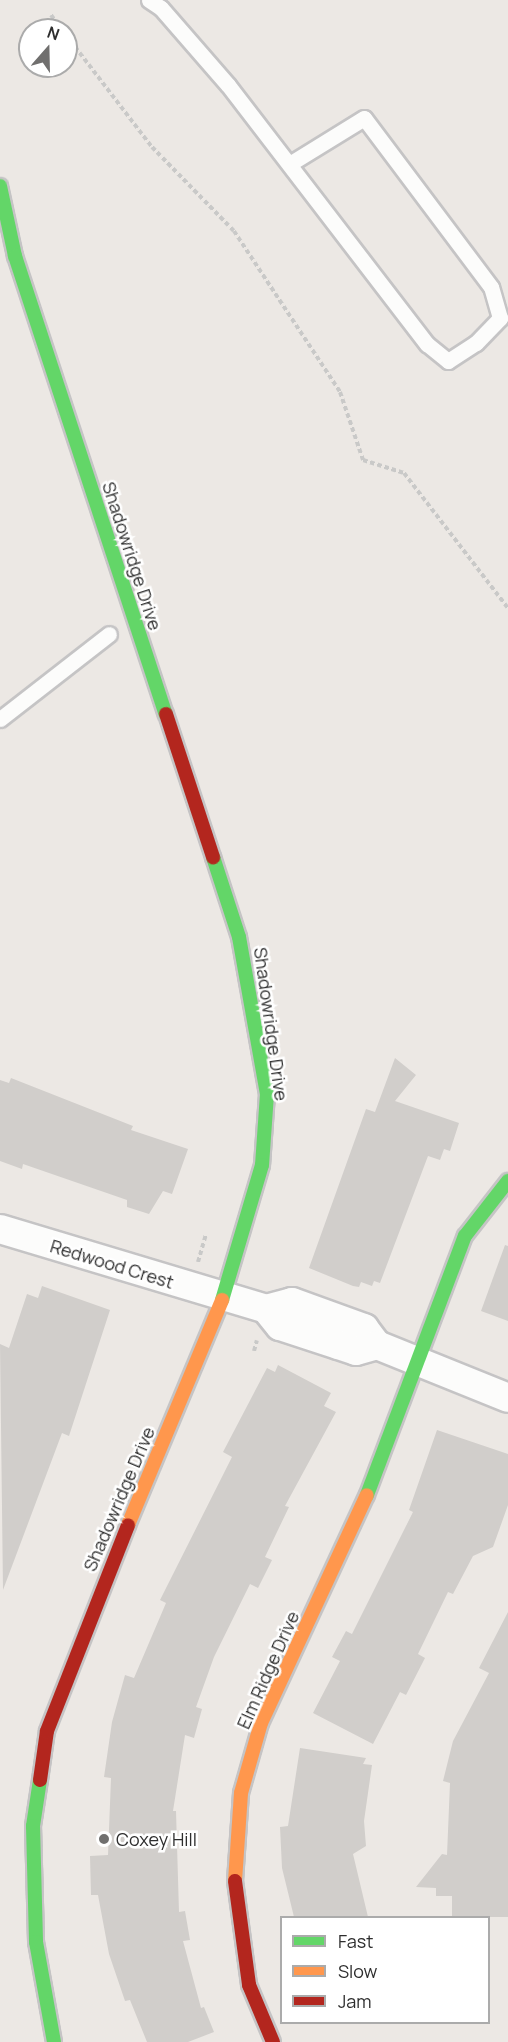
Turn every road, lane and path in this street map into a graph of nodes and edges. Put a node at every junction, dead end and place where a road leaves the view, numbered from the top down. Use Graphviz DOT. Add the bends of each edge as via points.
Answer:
graph roads {
  1 [pos="149,0"];
  2 [pos="51,15"];
  3 [pos="53,18"];
  4 [pos="78,51"];
  5 [pos="291,163"];
  6 [pos="1,193"];
  7 [pos="508,608"];
  8 [pos="109,634"];
  9 [pos="0,719"];
  10 [pos="508,1180"];
  11 [pos="0,1229"];
  12 [pos="223,1298"];
  13 [pos="418,1361"];
  14 [pos="508,1398"];
  15 [pos="54,2042"];
  16 [pos="273,2042"];
  1 -- 5 [label="lane" via="161,8"];
  2 -- 3 [label="path"];
  4 -- 7 [label="path" via="152,147 234,231 340,392 363,460 404,473"];
  5 -- 5 [label="lane" via="427,344 448,361 476,343 500,318 491,287 364,118"];
  6 -- 12 [label="street, Shadowridge Drive" via="15,256 239,937 267,1094 262,1165"];
  8 -- 9 [label="lane"];
  10 -- 13 [label="street, Elm Ridge Drive" via="465,1236"];
  11 -- 12 [label="street, Redwood Crest"];
  12 -- 13 [label="street, Redwood Crest" via="266,1309 280,1326 356,1351 377,1345"];
  12 -- 15 [label="street, Shadowridge Drive" via="84,1629 47,1731 33,1826 36,1942"];
  13 -- 14 [label="street"];
  13 -- 16 [label="street, Elm Ridge Drive" via="380,1468 261,1723 241,1793 234,1870 249,1985"];
}
